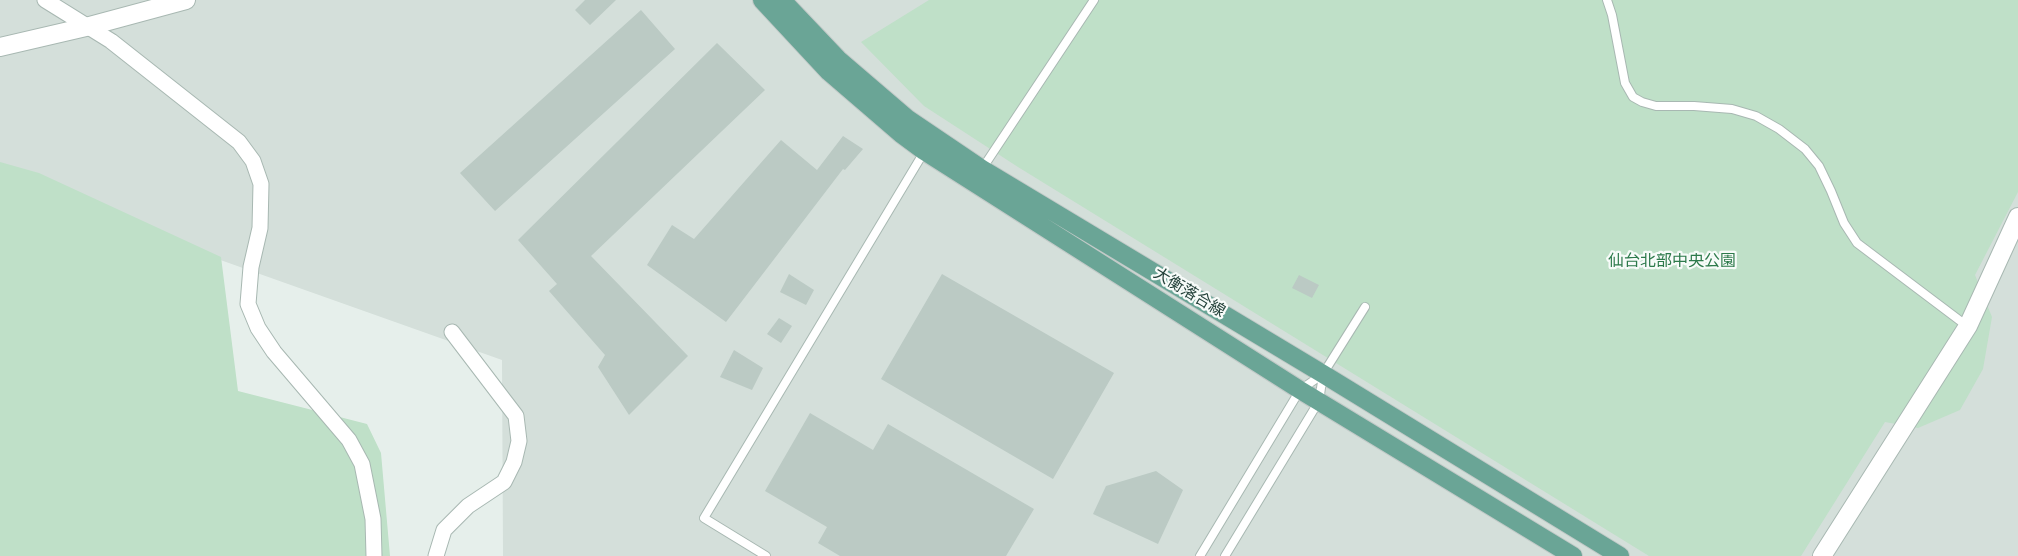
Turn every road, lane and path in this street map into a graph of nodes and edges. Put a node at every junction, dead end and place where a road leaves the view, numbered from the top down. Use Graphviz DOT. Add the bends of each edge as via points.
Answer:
graph roads {
  1 [pos="45,0"];
  2 [pos="186,0"];
  3 [pos="762,0"];
  4 [pos="782,0"];
  5 [pos="1094,0"];
  6 [pos="1607,0"];
  7 [pos="87,27"];
  8 [pos="0,47"];
  9 [pos="924,151"];
  10 [pos="982,169"];
  11 [pos="2018,217"];
  12 [pos="1365,307"];
  13 [pos="1968,326"];
  14 [pos="452,332"];
  15 [pos="1323,374"];
  16 [pos="1300,390"];
  17 [pos="1319,400"];
  18 [pos="375,556"];
  19 [pos="436,556"];
  20 [pos="766,556"];
  21 [pos="1200,556"];
  22 [pos="1226,556"];
  23 [pos="1573,556"];
  24 [pos="1620,556"];
  25 [pos="1822,556"];
  1 -- 7 [label="street"];
  2 -- 7 [label="street"];
  3 -- 9 [label="main road, 大衡落合線" via="829,72"];
  4 -- 10 [label="main road, 大衡落合線" via="838,59 908,119"];
  5 -- 10 [label="lane"];
  6 -- 13 [label="lane" via="1625,82 1633,97 1656,106 1732,109 1779,129 1819,166 1857,243"];
  7 -- 8 [label="street"];
  7 -- 18 [label="street" via="111,41 239,142 253,161 261,184 260,228 248,304 274,352 349,440 362,464 374,519"];
  9 -- 16 [label="main road, 大衡落合線"];
  9 -- 20 [label="lane" via="704,518"];
  10 -- 15 [label="main road, 大衡落合線"];
  11 -- 13 [label="street"];
  12 -- 15 [label="lane"];
  13 -- 25 [label="street"];
  14 -- 19 [label="street" via="516,416 519,441 504,482 468,506 444,530"];
  15 -- 16 [label="lane"];
  15 -- 17 [label="lane"];
  15 -- 24 [label="main road, 大衡落合線"];
  16 -- 17 [label="main road, 大衡落合線"];
  16 -- 21 [label="lane"];
  17 -- 22 [label="lane"];
  17 -- 23 [label="main road, 大衡落合線"];
}
